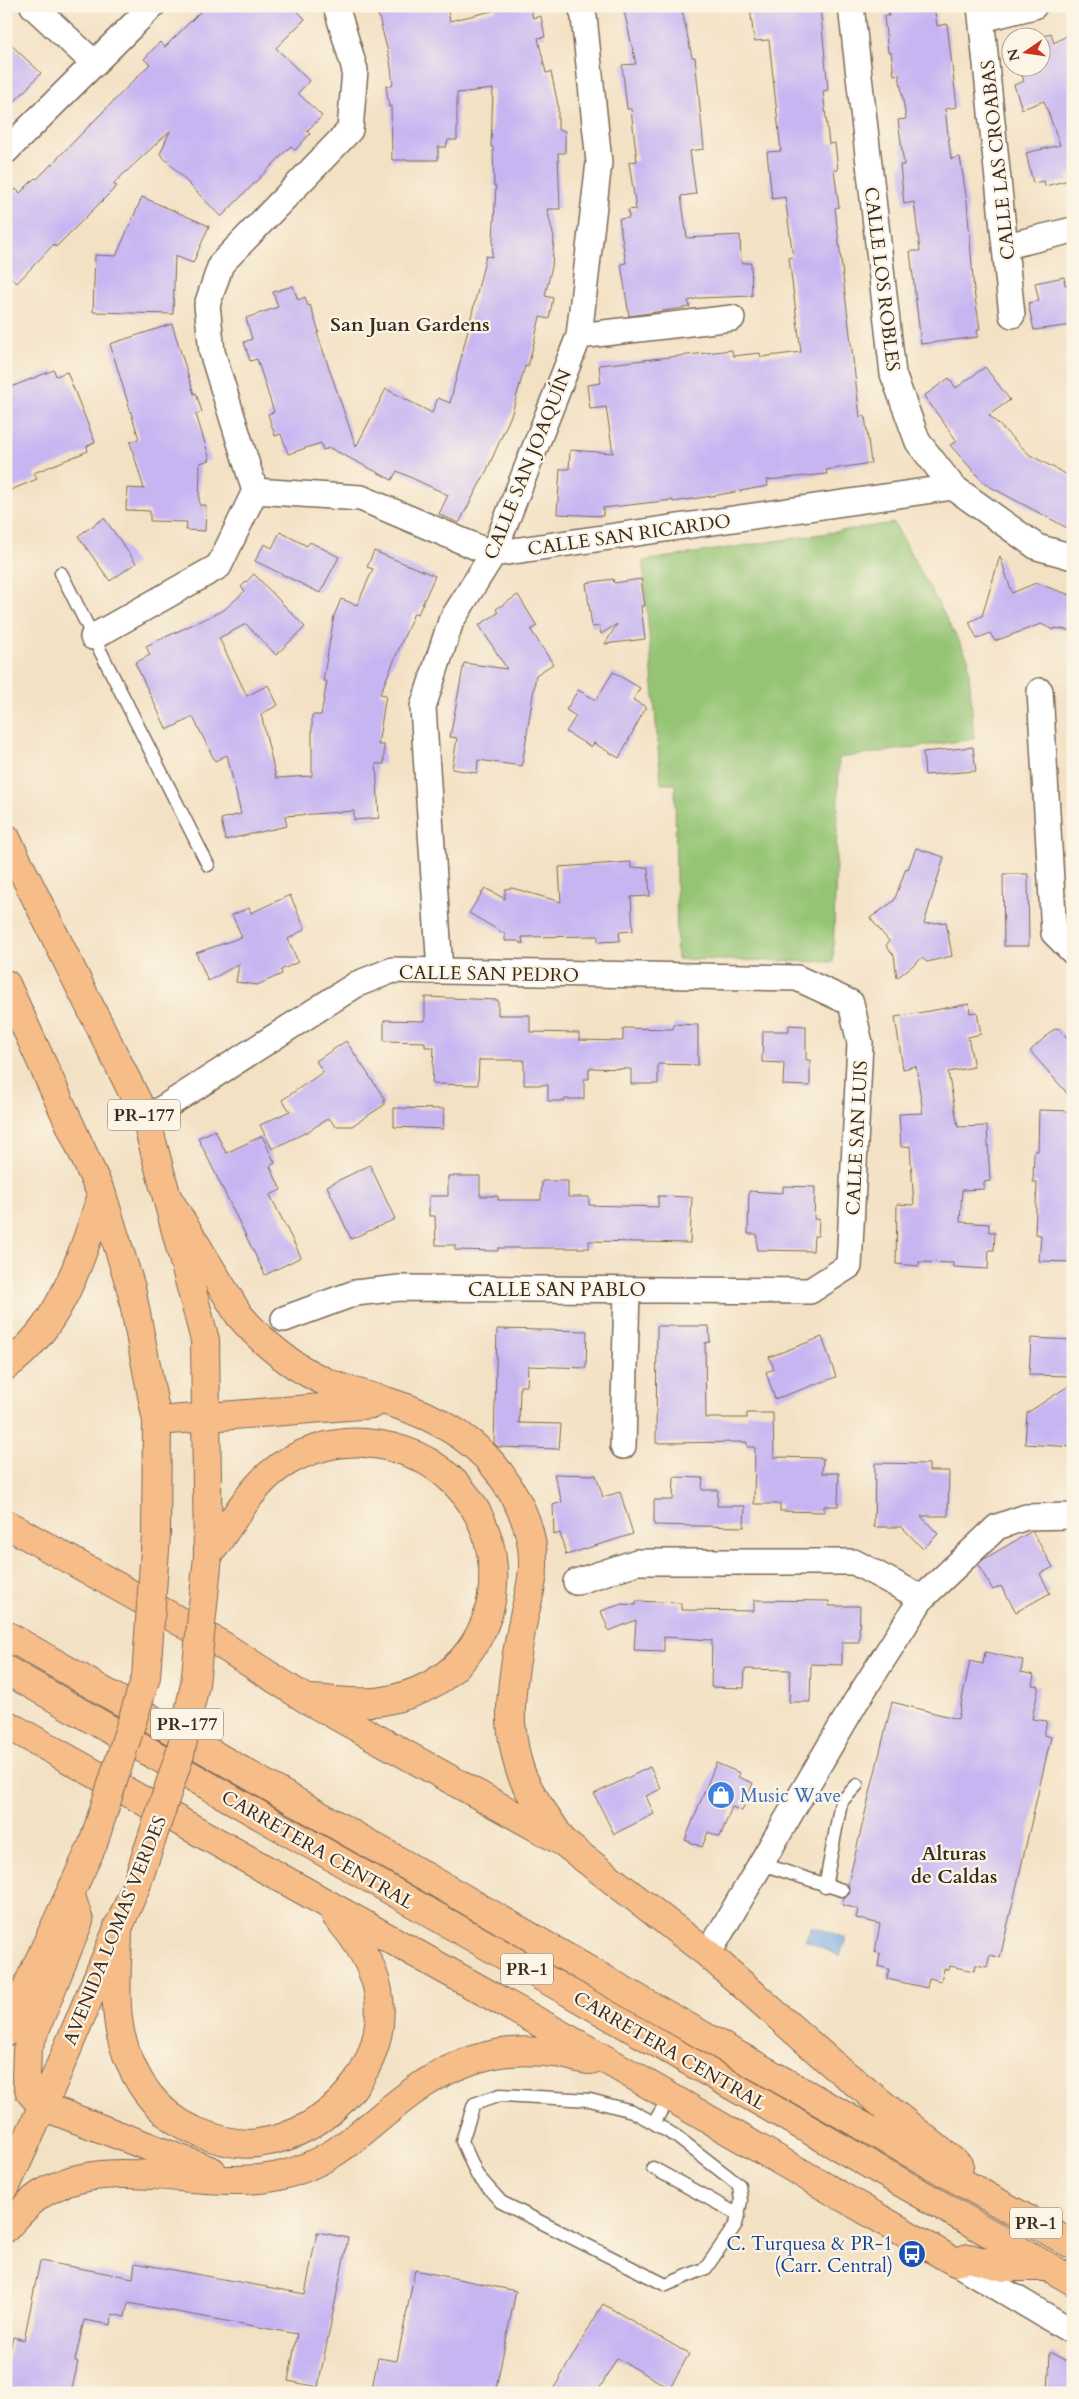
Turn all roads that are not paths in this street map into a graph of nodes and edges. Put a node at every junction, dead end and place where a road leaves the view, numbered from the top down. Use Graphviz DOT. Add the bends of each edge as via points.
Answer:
graph roads {
  1 [pos="33,6"];
  2 [pos="152,6"];
  3 [pos="336,6"];
  4 [pos="581,6"];
  5 [pos="851,6"];
  6 [pos="1034,6"];
  7 [pos="982,13"];
  8 [pos="95,64"];
  9 [pos="6,151"];
  10 [pos="1073,230"];
  11 [pos="1006,246"];
  12 [pos="1012,315"];
  13 [pos="732,318"];
  14 [pos="578,336"];
  15 [pos="953,487"];
  16 [pos="255,491"];
  17 [pos="493,554"];
  18 [pos="1073,556"];
  19 [pos="61,573"];
  20 [pos="93,637"];
  21 [pos="1040,691"];
  22 [pos="6,838"];
  23 [pos="208,865"];
  24 [pos="1073,952"];
  25 [pos="440,971"];
  26 [pos="6,984"];
  27 [pos="839,998"];
  28 [pos="146,1119"];
  29 [pos="102,1194"];
  30 [pos="167,1197"];
  31 [pos="832,1277"];
  32 [pos="627,1290"];
  33 [pos="284,1319"];
  34 [pos="6,1366"];
  35 [pos="387,1401"];
  36 [pos="208,1415"];
  37 [pos="157,1420"];
  38 [pos="623,1446"];
  39 [pos="1073,1516"];
  40 [pos="6,1524"];
  41 [pos="208,1556"];
  42 [pos="576,1582"];
  43 [pos="922,1598"];
  44 [pos="6,1635"];
  45 [pos="6,1670"];
  46 [pos="306,1699"];
  47 [pos="6,1724"];
  48 [pos="857,1786"];
  49 [pos="563,1842"];
  50 [pos="762,1864"];
  51 [pos="825,1886"];
  52 [pos="842,1890"];
  53 [pos="71,1896"];
  54 [pos="325,1903"];
  55 [pos="118,1926"];
  56 [pos="708,1954"];
  57 [pos="6,2032"];
  58 [pos="608,2061"];
  59 [pos="670,2097"];
  60 [pos="42,2106"];
  61 [pos="654,2123"];
  62 [pos="653,2168"];
  63 [pos="237,2181"];
  64 [pos="6,2186"];
  65 [pos="999,2203"];
  66 [pos="739,2215"];
  67 [pos="6,2228"];
  68 [pos="1073,2245"];
  69 [pos="955,2262"];
  70 [pos="1048,2267"];
  71 [pos="1073,2281"];
  72 [pos="1073,2332"];
  1 -- 8 [label="street"];
  2 -- 8 [label="street"];
  3 -- 16 [label="street" via="354,70 350,130 221,264 207,305 212,352"];
  4 -- 14 [label="street, CALLE SAN JOAQUÍN" via="599,162"];
  5 -- 15 [label="street, CALLE LOS ROBLES" via="893,374 918,442"];
  6 -- 7 [label="street"];
  7 -- 11 [label="street, CALLE LAS CROABAS"];
  8 -- 9 [label="street"];
  10 -- 11 [label="street"];
  11 -- 12 [label="street, CALLE LAS CROABAS"];
  13 -- 14 [label="street"];
  14 -- 17 [label="street, CALLE SAN JOAQUÍN"];
  15 -- 17 [label="street, CALLE SAN RICARDO"];
  15 -- 18 [label="street, CALLE LOS ROBLES" via="1037,547"];
  16 -- 17 [label="street" via="361,498"];
  16 -- 20 [label="street" via="219,566"];
  17 -- 25 [label="street, CALLE SAN JOAQUÍN" via="451,621 423,707"];
  19 -- 20 [label="lane"];
  20 -- 23 [label="lane"];
  21 -- 24 [label="street" via="1054,933"];
  22 -- 28 [label="main road, AVENIDA LOMAS VERDES / PR-177"];
  25 -- 27 [label="street, CALLE SAN PEDRO" via="797,978"];
  25 -- 28 [label="street, CALLE SAN PEDRO" via="393,970 357,984"];
  26 -- 29 [label="main road, PR-177"];
  27 -- 31 [label="street, CALLE SAN LUIS" via="851,1003 860,1044 849,1266"];
  28 -- 30 [label="main road, AVENIDA LOMAS VERDES / PR-177"];
  29 -- 34 [label="main road" via="65,1294 36,1338"];
  29 -- 37 [label="main road, PR-177" via="131,1288"];
  30 -- 35 [label="main road" via="224,1293 253,1332 305,1372 347,1390"];
  30 -- 36 [label="main road, AVENIDA LOMAS VERDES / PR-177" via="205,1340"];
  31 -- 32 [label="street, CALLE SAN PABLO" via="810,1290"];
  32 -- 33 [label="street, CALLE SAN PABLO" via="400,1288 355,1292"];
  32 -- 38 [label="street"];
  35 -- 36 [label="main road" via="371,1405"];
  35 -- 49 [label="main road" via="437,1420 475,1446 507,1483 526,1521 532,1551 532,1581 518,1652 511,1722 525,1783"];
  36 -- 37 [label="main road"];
  36 -- 41 [label="main road, AVENIDA LOMAS VERDES / PR-177"];
  37 -- 53 [label="main road, PR-177, bridge" via="156,1535 146,1677 93,1844"];
  39 -- 43 [label="street" via="1026,1517 997,1527"];
  40 -- 46 [label="main road" via="222,1645"];
  41 -- 46 [label="main road" via="259,1485 271,1474 296,1458 329,1446 356,1442 381,1444 416,1454 448,1477 469,1498 484,1526 494,1567 486,1618 469,1650 434,1682 394,1698 369,1702"];
  41 -- 55 [label="main road, AVENIDA LOMAS VERDES / PR-177, bridge" via="195,1684 180,1754 136,1886"];
  42 -- 43 [label="street" via="637,1562 854,1562"];
  43 -- 50 [label="street"];
  44 -- 65 [label="main road, CARRETERA CENTRAL / PR-1"];
  45 -- 70 [label="main road, CARRETERA CENTRAL / PR-1"];
  46 -- 49 [label="main road"];
  47 -- 54 [label="main road"];
  48 -- 51 [label="lane" via="841,1802"];
  49 -- 56 [label="main road"];
  50 -- 51 [label="lane"];
  50 -- 56 [label="street"];
  51 -- 52 [label="lane"];
  53 -- 57 [label="main road, PR-177"];
  53 -- 60 [label="main road" via="79,1921 27,2050 26,2077 30,2092"];
  54 -- 55 [label="main road" via="365,1954 378,1990 376,2040 363,2075 338,2106 294,2133 256,2143 229,2142 183,2125 168,2116 147,2093 130,2064 121,2034"];
  54 -- 58 [label="main road"];
  55 -- 60 [label="main road, AVENIDA LOMAS VERDES / PR-177"];
  56 -- 65 [label="main road" via="830,2062 965,2171"];
  58 -- 59 [label="main road"];
  58 -- 63 [label="main road" via="539,2052 503,2053 471,2061 428,2081 343,2149 324,2159 280,2175"];
  59 -- 61 [label="lane"];
  59 -- 69 [label="main road"];
  60 -- 63 [label="main road"];
  60 -- 64 [label="main road, AVENIDA LOMAS VERDES / PR-177"];
  61 -- 66 [label="lane" via="678,2136 739,2185"];
  61 -- 66 [label="lane" via="632,2111 590,2100 500,2095 474,2104 462,2141 477,2175 501,2202 666,2285 706,2268"];
  62 -- 66 [label="lane"];
  63 -- 67 [label="main road" via="124,2174 90,2176 44,2192"];
  65 -- 68 [label="main road, CARRETERA CENTRAL / PR-1"];
  69 -- 70 [label="main road" via="969,2258 1004,2267"];
  69 -- 72 [label="street"];
  70 -- 71 [label="main road, CARRETERA CENTRAL / PR-1"];
}
